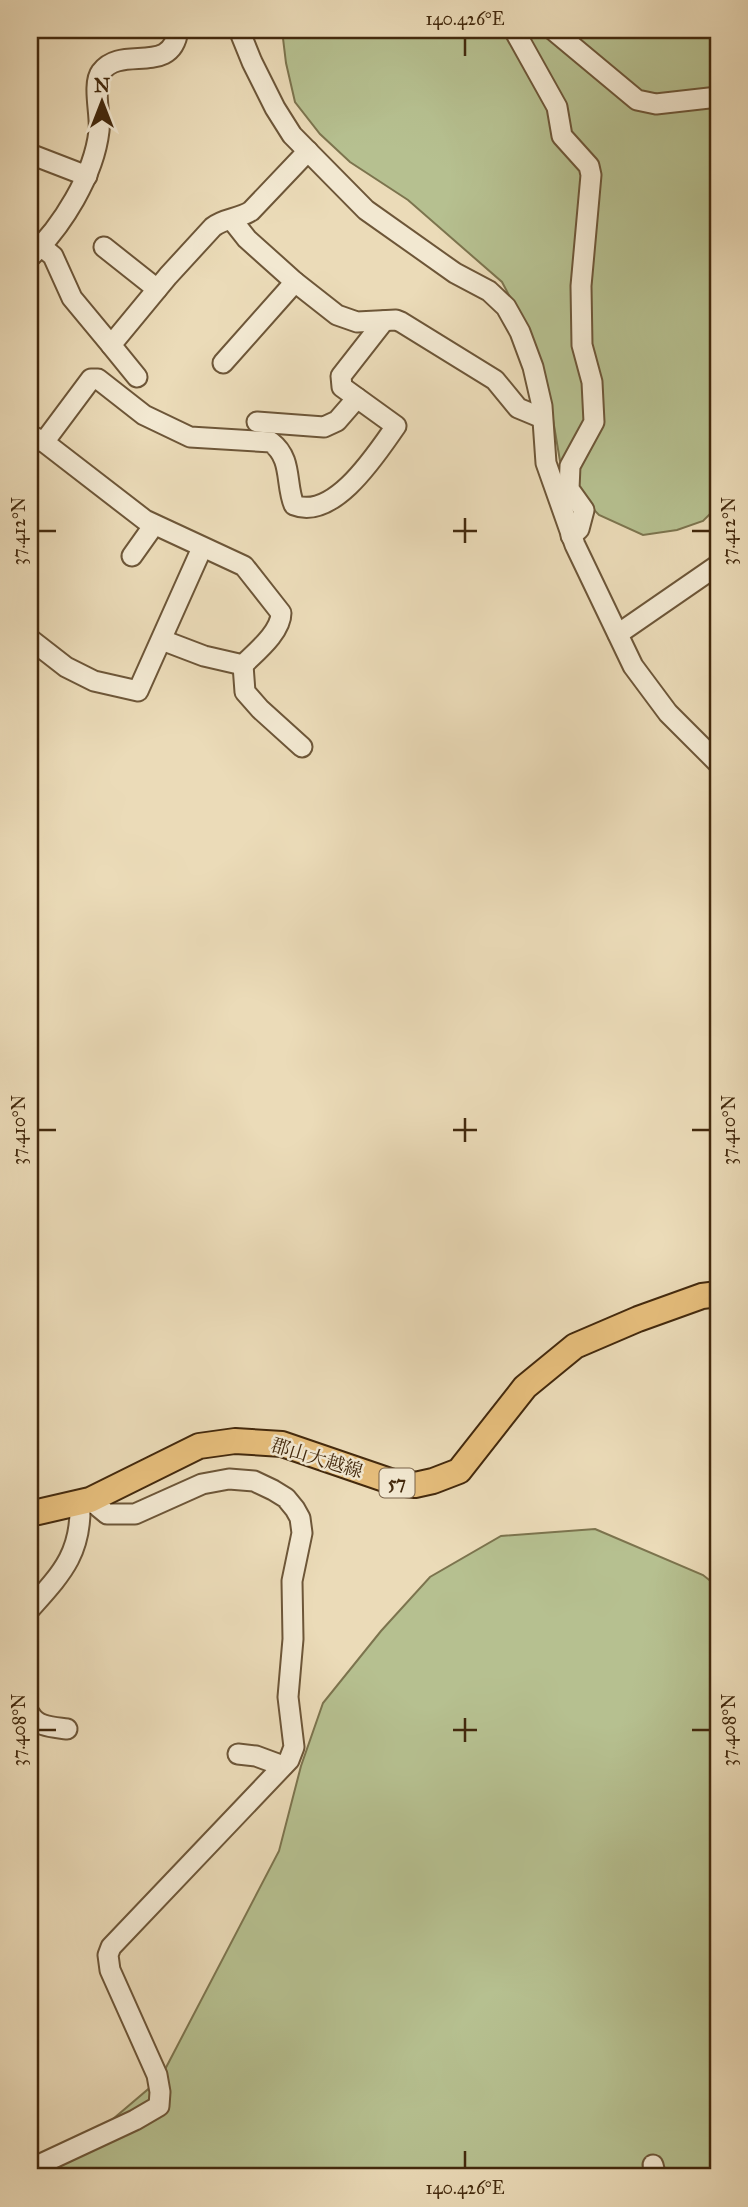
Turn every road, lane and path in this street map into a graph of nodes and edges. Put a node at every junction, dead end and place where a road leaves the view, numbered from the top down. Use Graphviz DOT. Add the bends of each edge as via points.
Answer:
graph roads {
  1 [pos="178,30"];
  2 [pos="239,30"];
  3 [pos="514,30"];
  4 [pos="553,30"];
  5 [pos="718,97"];
  6 [pos="308,151"];
  7 [pos="30,154"];
  8 [pos="87,176"];
  9 [pos="232,220"];
  10 [pos="104,247"];
  11 [pos="35,251"];
  12 [pos="295,282"];
  13 [pos="157,289"];
  14 [pos="384,321"];
  15 [pos="111,345"];
  16 [pos="223,363"];
  17 [pos="137,377"];
  18 [pos="357,398"];
  19 [pos="541,418"];
  20 [pos="257,422"];
  21 [pos="37,438"];
  22 [pos="153,524"];
  23 [pos="571,536"];
  24 [pos="202,548"];
  25 [pos="132,556"];
  26 [pos="718,565"];
  27 [pos="618,634"];
  28 [pos="30,639"];
  29 [pos="162,640"];
  30 [pos="243,664"];
  31 [pos="302,747"];
  32 [pos="718,763"];
  33 [pos="718,1294"];
  34 [pos="85,1501"];
  35 [pos="30,1511"];
  36 [pos="30,1609"];
  37 [pos="30,1714"];
  38 [pos="67,1729"];
  39 [pos="237,1754"];
  40 [pos="283,1766"];
  41 [pos="30,2169"];
  1 -- 8 [label="street" via="175,44 167,52 112,64 101,72 97,83 99,134"];
  2 -- 6 [label="street" via="275,108"];
  3 -- 23 [label="street" via="556,107 562,136 589,166 591,175 582,345 595,406 594,422 570,466 569,489 584,510 579,529"];
  4 -- 5 [label="street" via="637,100 656,104"];
  6 -- 9 [label="street" via="251,211"];
  6 -- 19 [label="street" via="366,210 498,298 520,332 539,389"];
  7 -- 8 [label="street"];
  8 -- 11 [label="street"];
  9 -- 12 [label="street"];
  9 -- 13 [label="street" via="213,227"];
  10 -- 13 [label="street"];
  11 -- 15 [label="street" via="53,256 72,298"];
  12 -- 14 [label="street" via="337,315"];
  12 -- 16 [label="street"];
  13 -- 15 [label="street"];
  14 -- 18 [label="street" via="341,376 342,387"];
  14 -- 19 [label="street" via="401,322 467,361 495,380 518,408"];
  15 -- 17 [label="street"];
  18 -- 20 [label="street" via="337,421 324,427"];
  18 -- 21 [label="street" via="396,426 352,484 307,507 294,505 287,463 271,442 190,437 144,415 98,379 91,379"];
  19 -- 23 [label="street" via="546,463"];
  21 -- 22 [label="street"];
  22 -- 24 [label="street"];
  22 -- 25 [label="street"];
  23 -- 27 [label="street"];
  24 -- 29 [label="street"];
  24 -- 30 [label="street" via="244,566 281,613 265,643"];
  26 -- 27 [label="street"];
  27 -- 32 [label="street" via="633,666 668,713"];
  28 -- 29 [label="street" via="65,667 94,681 138,691"];
  29 -- 30 [label="street"];
  30 -- 31 [label="street" via="245,692"];
  33 -- 34 [label="main road, 郡山大越線 / 57" via="638,1319 575,1346 525,1387 459,1471 433,1481 396,1483 282,1444 235,1441 200,1446"];
  34 -- 35 [label="main road, 郡山大越線 / 57"];
  34 -- 36 [label="street" via="76,1546"];
  34 -- 40 [label="street" via="107,1514 135,1514 202,1484 229,1479 254,1481 286,1498 295,1509 302,1533 292,1581 288,1697 294,1747"];
  37 -- 38 [label="street" via="42,1725"];
  39 -- 40 [label="street"];
  40 -- 41 [label="street" via="108,1955 110,1970 157,2075 159,2106"];
}
